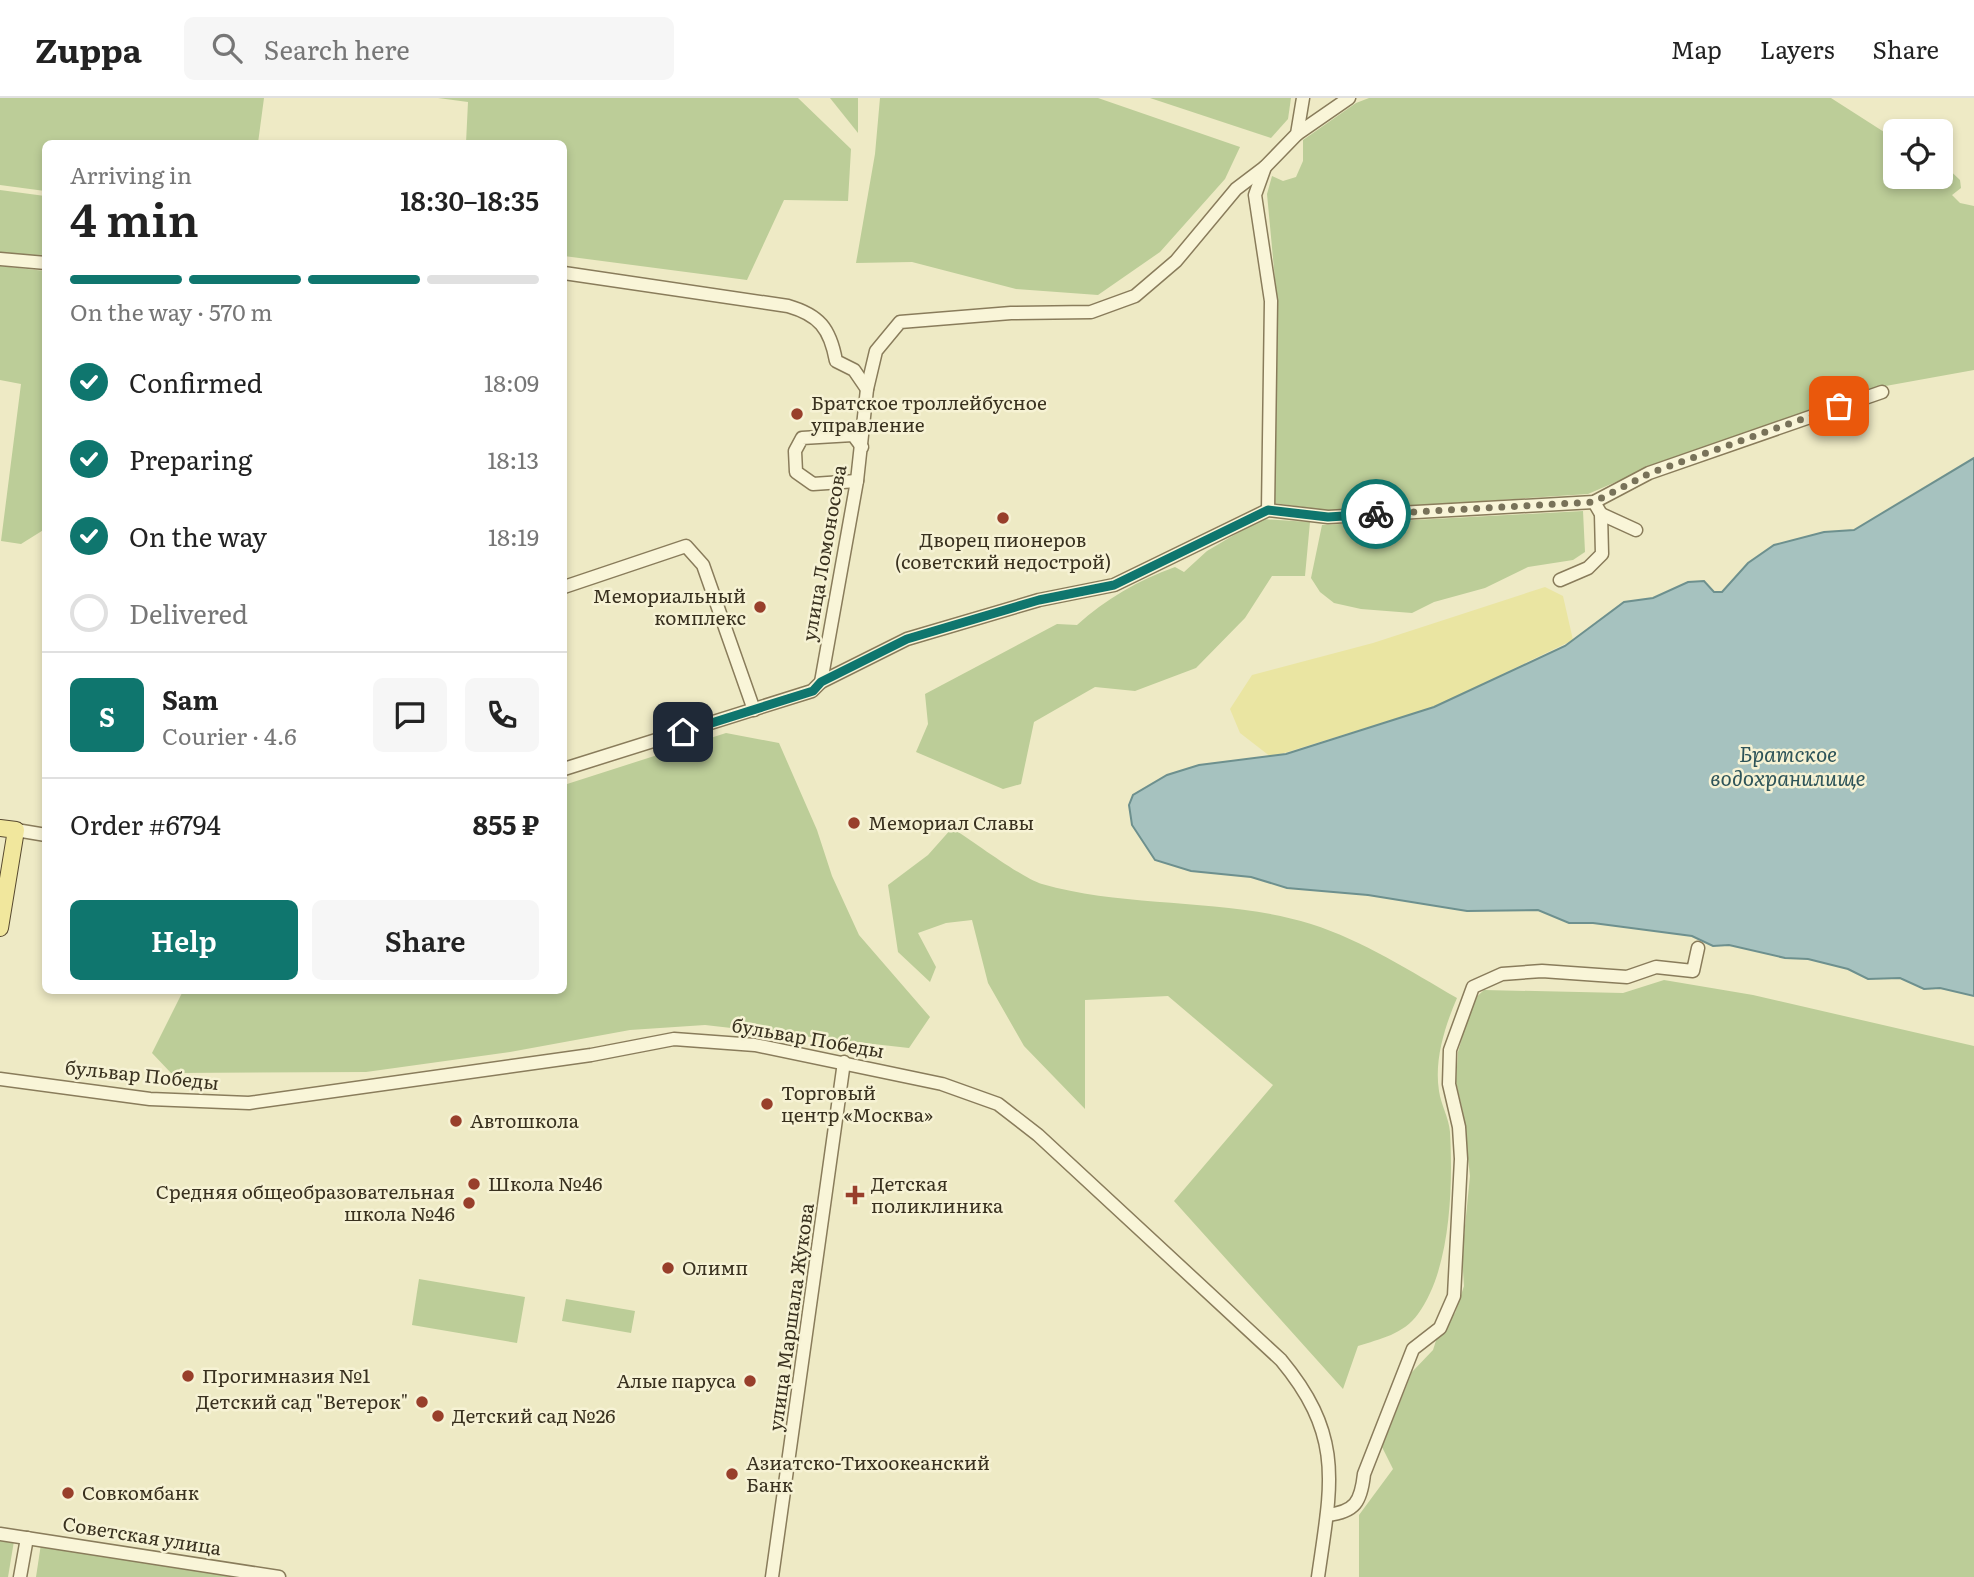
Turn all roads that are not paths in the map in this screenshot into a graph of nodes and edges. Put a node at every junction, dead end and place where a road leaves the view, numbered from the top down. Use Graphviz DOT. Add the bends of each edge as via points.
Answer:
graph roads {
  1 [pos="1303,98"];
  2 [pos="1349,98"];
  3 [pos="1297,134"];
  4 [pos="1265,167"];
  5 [pos="0,259"];
  6 [pos="42,263"];
  7 [pos="567,273"];
  8 [pos="867,389"];
  9 [pos="1882,391"];
  10 [pos="862,447"];
  11 [pos="857,481"];
  12 [pos="1597,508"];
  13 [pos="1268,510"];
  14 [pos="1636,530"];
  15 [pos="1560,580"];
  16 [pos="567,586"];
  17 [pos="821,682"];
  18 [pos="754,710"];
  19 [pos="567,768"];
  20 [pos="8,829"];
  21 [pos="42,834"];
  22 [pos="0,928"];
  23 [pos="1698,948"];
  24 [pos="844,1062"];
  25 [pos="0,1079"];
  26 [pos="1327,1515"];
  27 [pos="0,1534"];
  28 [pos="27,1538"];
  29 [pos="20,1577"];
  30 [pos="279,1577"];
  31 [pos="772,1577"];
  32 [pos="1318,1577"];
  1 -- 3 [label="street"];
  2 -- 3 [label="street, улица Ломоносова"];
  3 -- 4 [label="street, улица Ломоносова"];
  4 -- 8 [label="street, улица Ломоносова" via="1236,189 1176,261 1135,296 1091,312 900,322 876,351"];
  4 -- 13 [label="street" via="1255,195 1271,301"];
  5 -- 6 [label="street"];
  7 -- 8 [label="street" via="811,312 832,339 836,360 854,370"];
  8 -- 10 [label="street, улица Ломоносова"];
  9 -- 12 [label="street" via="1650,473"];
  10 -- 11 [label="street, улица Ломоносова"];
  10 -- 11 [label="street" via="853,435 826,435 802,438 795,451 796,472 813,484"];
  11 -- 17 [label="street, улица Ломоносова"];
  12 -- 13 [label="street" via="1328,517"];
  12 -- 14 [label="street"];
  12 -- 15 [label="street" via="1602,554 1588,568"];
  13 -- 17 [label="street" via="1114,585 1039,600 907,639"];
  16 -- 18 [label="street" via="686,546 703,565"];
  17 -- 18 [label="street" via="813,691"];
  18 -- 19 [label="street"];
  20 -- 21 [label="street"];
  20 -- 22 [label="main road"];
  23 -- 26 [label="street" via="1693,971 1656,967 1627,977 1542,971 1502,974 1473,987 1450,1050 1449,1084 1461,1159 1454,1296 1440,1328 1413,1349 1364,1474 1362,1491 1352,1508"];
  24 -- 25 [label="street, бульвар Победы" via="755,1045 674,1039 249,1103 150,1099"];
  24 -- 26 [label="street, бульвар Победы" via="942,1084 998,1104 1038,1135 1281,1360 1322,1423 1331,1473"];
  24 -- 31 [label="street, улица Маршала Жукова"];
  26 -- 32 [label="street, бульвар Победы"];
  27 -- 28 [label="street, Советская улица"];
  28 -- 29 [label="street"];
  28 -- 30 [label="street, Советская улица"];
}
